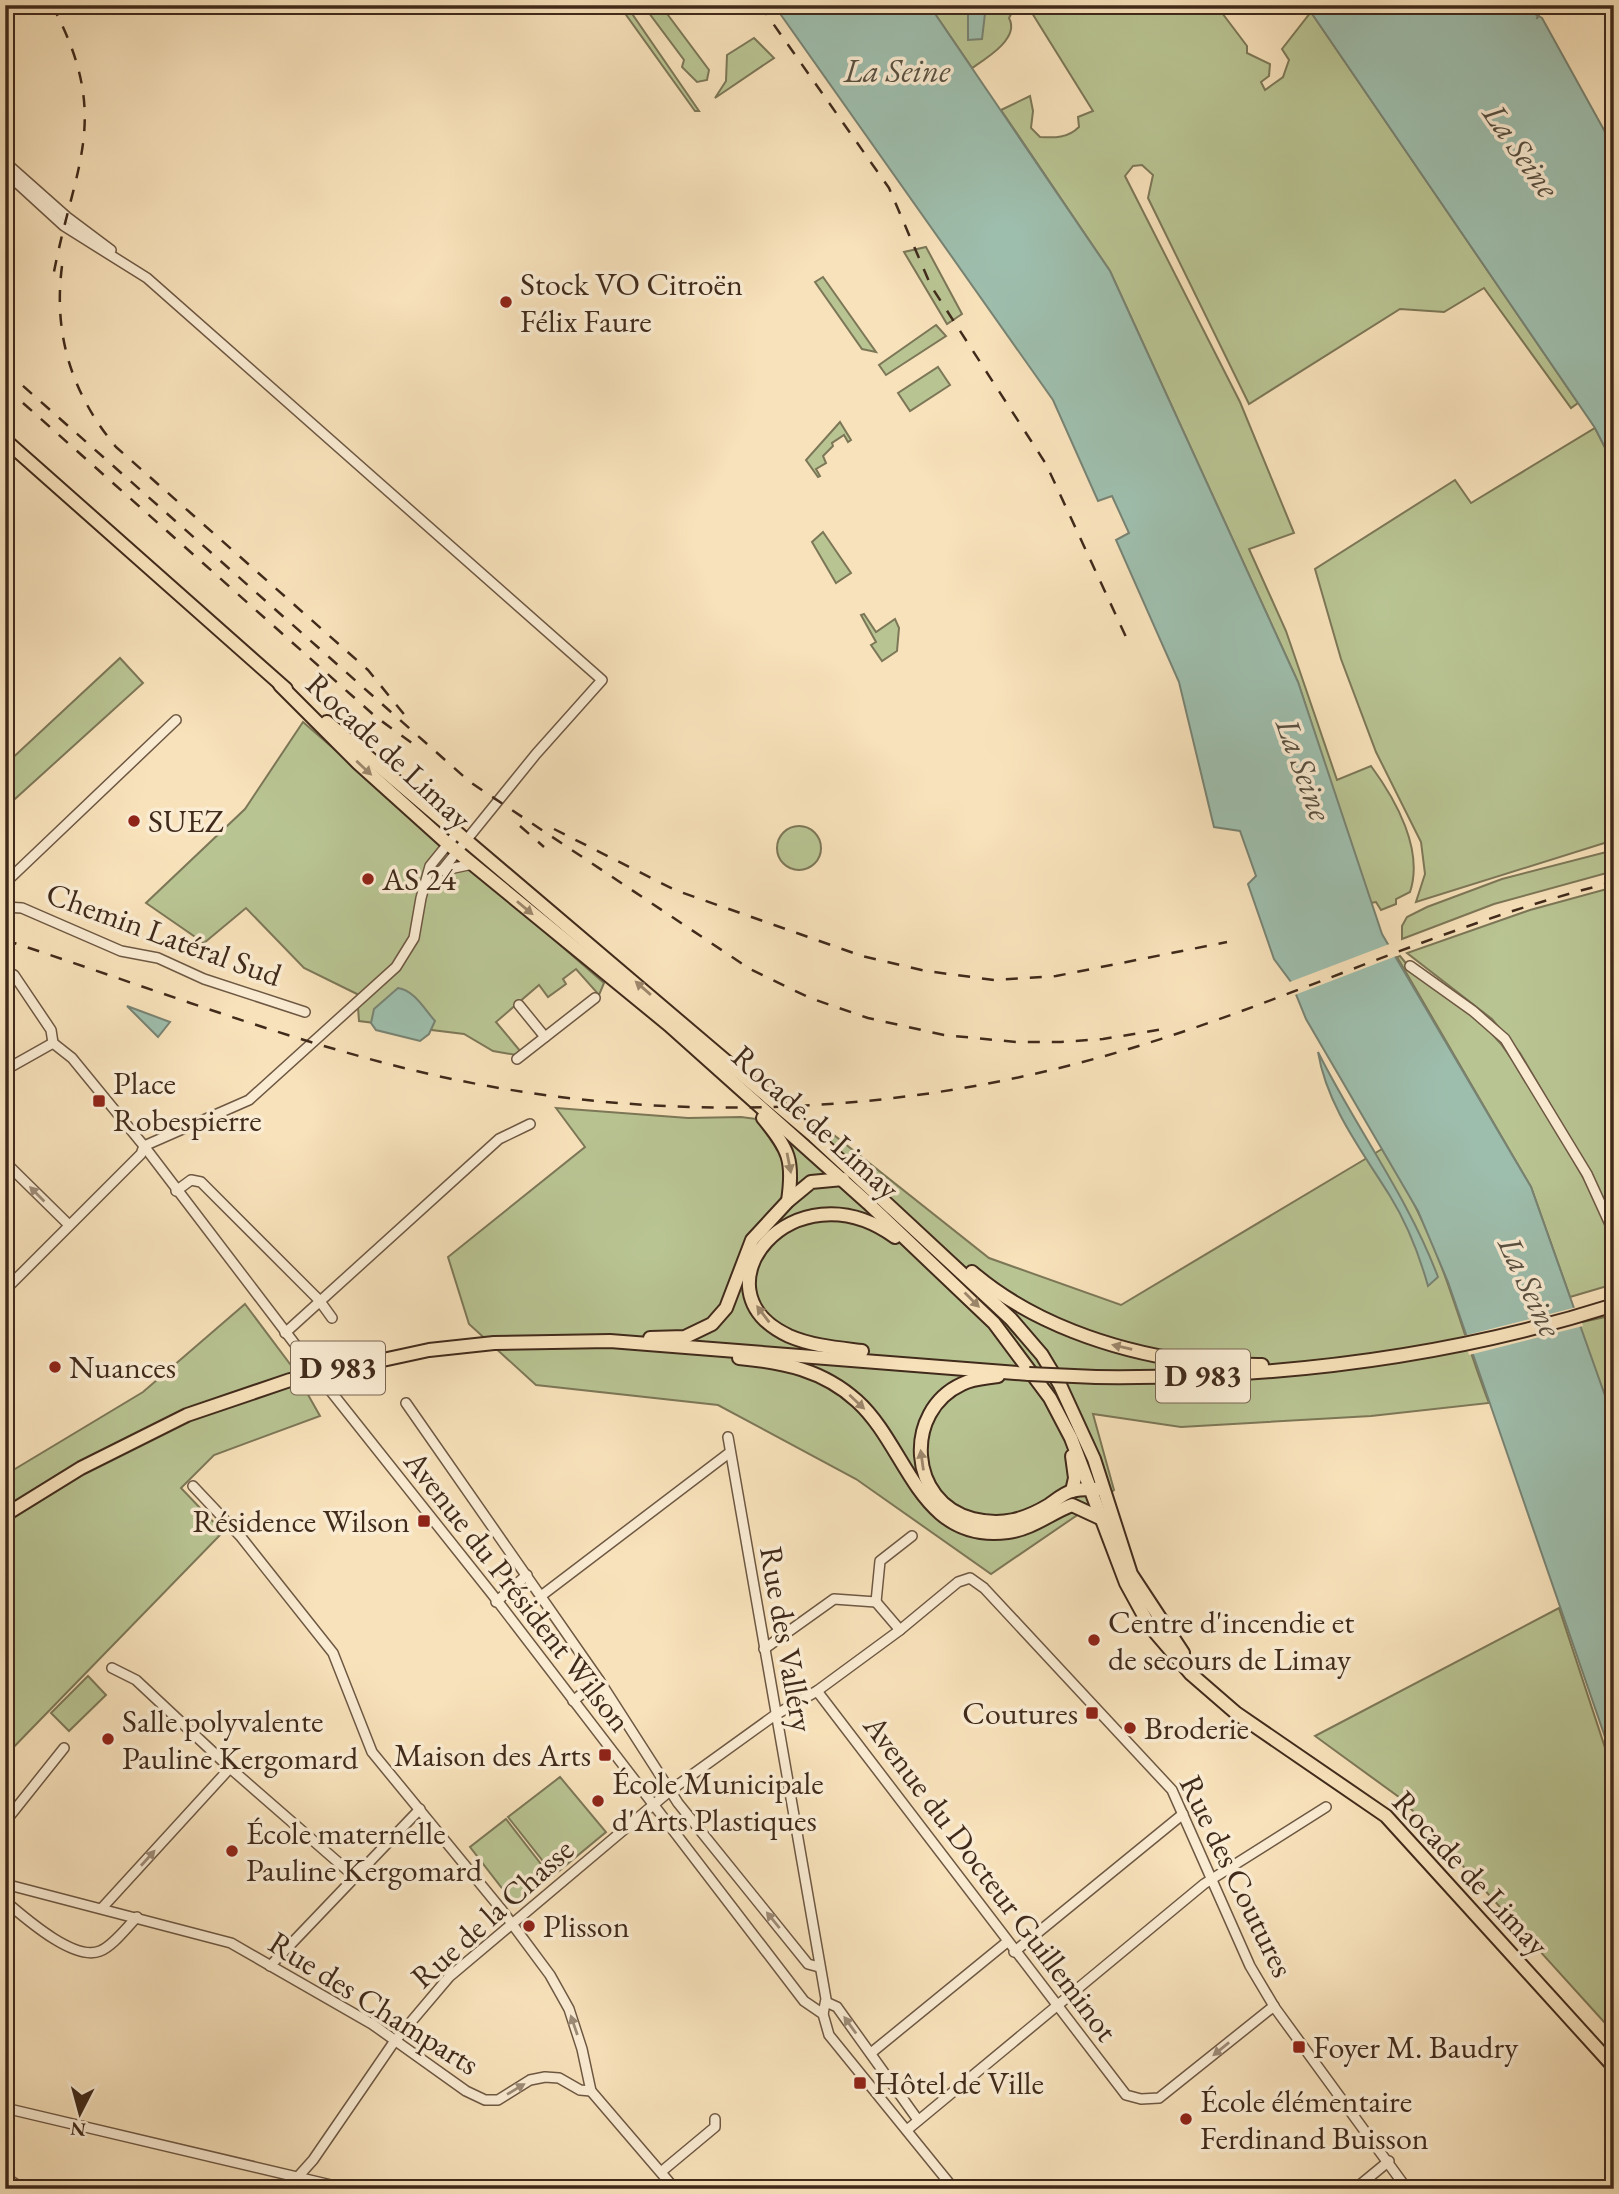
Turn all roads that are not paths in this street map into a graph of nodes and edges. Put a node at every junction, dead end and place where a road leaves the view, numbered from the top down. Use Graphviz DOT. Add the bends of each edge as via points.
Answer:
graph roads {
  1 [pos="5,162"];
  2 [pos="5,173"];
  3 [pos="125,263"];
  4 [pos="5,440"];
  5 [pos="176,720"];
  6 [pos="456,842"];
  7 [pos="472,864"];
  8 [pos="443,869"];
  9 [pos="430,875"];
  10 [pos="5,883"];
  11 [pos="5,907"];
  12 [pos="1410,966"];
  13 [pos="5,971"];
  14 [pos="594,998"];
  15 [pos="519,1005"];
  16 [pos="305,1012"];
  17 [pos="545,1037"];
  18 [pos="52,1043"];
  19 [pos="517,1059"];
  20 [pos="6,1066"];
  21 [pos="741,1091"];
  22 [pos="530,1124"];
  23 [pos="144,1146"];
  24 [pos="5,1162"];
  25 [pos="838,1177"];
  26 [pos="176,1191"];
  27 [pos="878,1195"];
  28 [pos="788,1201"];
  29 [pos="903,1219"];
  30 [pos="69,1225"];
  31 [pos="1614,1233"];
  32 [pos="951,1279"];
  33 [pos="5,1290"];
  34 [pos="319,1300"];
  35 [pos="1614,1305"];
  36 [pos="332,1318"];
  37 [pos="285,1333"];
  38 [pos="610,1341"];
  39 [pos="677,1347"];
  40 [pos="307,1360"];
  41 [pos="911,1363"];
  42 [pos="1311,1368"];
  43 [pos="1026,1374"];
  44 [pos="325,1384"];
  45 [pos="1042,1386"];
  46 [pos="406,1403"];
  47 [pos="729,1437"];
  48 [pos="729,1452"];
  49 [pos="193,1486"];
  50 [pos="1096,1489"];
  51 [pos="1072,1491"];
  52 [pos="1072,1505"];
  53 [pos="5,1515"];
  54 [pos="1100,1518"];
  55 [pos="912,1536"];
  56 [pos="527,1575"];
  57 [pos="967,1578"];
  58 [pos="541,1596"];
  59 [pos="496,1602"];
  60 [pos="876,1602"];
  61 [pos="900,1630"];
  62 [pos="764,1649"];
  63 [pos="112,1668"];
  64 [pos="599,1679"];
  65 [pos="1205,1685"];
  66 [pos="817,1691"];
  67 [pos="573,1701"];
  68 [pos="775,1715"];
  69 [pos="64,1748"];
  70 [pos="230,1768"];
  71 [pos="671,1790"];
  72 [pos="653,1805"];
  73 [pos="1326,1807"];
  74 [pos="420,1809"];
  75 [pos="1183,1814"];
  76 [pos="5,1822"];
  77 [pos="355,1877"];
  78 [pos="1212,1880"];
  79 [pos="5,1884"];
  80 [pos="5,1901"];
  81 [pos="102,1908"];
  82 [pos="137,1917"];
  83 [pos="512,1922"];
  84 [pos="1007,1942"];
  85 [pos="1014,1952"];
  86 [pos="270,1966"];
  87 [pos="820,1967"];
  88 [pos="826,2002"];
  89 [pos="1055,2006"];
  90 [pos="1274,2007"];
  91 [pos="823,2014"];
  92 [pos="394,2042"];
  93 [pos="870,2053"];
  94 [pos="1614,2067"];
  95 [pos="591,2091"];
  96 [pos="5,2108"];
  97 [pos="715,2119"];
  98 [pos="918,2120"];
  99 [pos="907,2130"];
  100 [pos="1389,2161"];
  101 [pos="661,2172"];
  102 [pos="5,2177"];
  103 [pos="297,2178"];
  104 [pos="23,2189"];
  105 [pos="287,2189"];
  106 [pos="348,2189"];
  107 [pos="675,2189"];
  108 [pos="954,2189"];
  109 [pos="1355,2189"];
  110 [pos="1407,2189"];
  1 -- 3 [label="street"];
  2 -- 3 [label="street" via="64,226"];
  3 -- 6 [label="street" via="603,680"];
  4 -- 6 [label="main road, Rocade de Limay" via="281,685 358,763"];
  5 -- 10 [label="street"];
  6 -- 7 [label="main road, Rocade de Limay"];
  6 -- 8 [label="street"];
  6 -- 9 [label="street" via="430,866"];
  27 -- 6 [label="main road, Rocade de Limay, one-way" via="628,975"];
  7 -- 8 [label="street"];
  7 -- 21 [label="main road, Rocade de Limay, one-way" via="669,1025"];
  8 -- 9 [label="street"];
  9 -- 23 [label="street" via="414,938 396,967 249,1100"];
  11 -- 16 [label="street, Chemin Latéral Sud" via="22,908 121,951 158,958 204,979"];
  12 -- 31 [label="street" via="1505,1039 1587,1174"];
  13 -- 18 [label="street" via="14,975 51,1030"];
  14 -- 17 [label="street"];
  15 -- 17 [label="street"];
  17 -- 19 [label="street"];
  18 -- 20 [label="street"];
  18 -- 23 [label="street" via="72,1058"];
  21 -- 25 [label="main road, Rocade de Limay"];
  21 -- 28 [label="main road, one-way" via="789,1155"];
  22 -- 34 [label="street" via="499,1139"];
  23 -- 26 [label="street"];
  23 -- 30 [label="street"];
  30 -- 24 [label="street, one-way"];
  25 -- 27 [label="main road"];
  25 -- 28 [label="main road" via="811,1182"];
  25 -- 32 [label="main road, Rocade de Limay"];
  26 -- 34 [label="street" via="191,1180 201,1182"];
  26 -- 37 [label="street"];
  27 -- 29 [label="main road, Rocade de Limay"];
  28 -- 38 [label="main road" via="752,1240 726,1308 712,1324 685,1337"];
  42 -- 29 [label="main road, one-way" via="1188,1362 1083,1335 1009,1299"];
  29 -- 50 [label="main road, Rocade de Limay" via="1011,1319 1042,1355 1094,1459"];
  30 -- 33 [label="street"];
  41 -- 32 [label="main road, one-way" via="822,1346 779,1330 763,1316 752,1293 751,1268 756,1254 767,1238 788,1224 825,1215 851,1217 879,1225"];
  32 -- 45 [label="main road, Rocade de Limay, one-way" via="1003,1333"];
  34 -- 36 [label="street"];
  34 -- 37 [label="street"];
  35 -- 42 [label="main road, D 983" via="1525,1332 1394,1359"];
  37 -- 40 [label="street"];
  38 -- 39 [label="main road, D 983"];
  38 -- 53 [label="main road, D 983" via="495,1343 429,1350 290,1380 187,1415 81,1468"];
  39 -- 41 [label="main road, D 983"];
  39 -- 52 [label="main road, one-way" via="799,1367 836,1385 870,1415 933,1507 962,1526 998,1532 1020,1530"];
  41 -- 43 [label="main road, D 983"];
  42 -- 43 [label="main road, D 983, bridge" via="1170,1378"];
  51 -- 43 [label="main road, one-way" via="1014,1521 994,1522 952,1511 926,1482 920,1437 939,1400 973,1380"];
  44 -- 59 [label="street, Avenue du Président Wilson"];
  45 -- 50 [label="main road, Rocade de Limay"];
  45 -- 51 [label="main road" via="1075,1463"];
  46 -- 56 [label="street"];
  47 -- 48 [label="street, Rue des Valléry"];
  48 -- 58 [label="street"];
  48 -- 62 [label="street, Rue des Valléry"];
  49 -- 74 [label="street" via="241,1537 333,1653 372,1752"];
  50 -- 51 [label="main road"];
  50 -- 52 [label="main road"];
  50 -- 54 [label="main road, Rocade de Limay"];
  50 -- 65 [label="main road, Rocade de Limay" via="1131,1574"];
  52 -- 54 [label="main road"];
  54 -- 65 [label="main road, Rocade de Limay" via="1149,1625"];
  55 -- 60 [label="street" via="880,1561"];
  56 -- 58 [label="street"];
  56 -- 59 [label="street"];
  57 -- 61 [label="street, Rue de la Chasse"];
  57 -- 75 [label="street, Rue des Coutures" via="984,1588 1163,1777"];
  58 -- 64 [label="street"];
  59 -- 67 [label="street, Avenue du Président Wilson"];
  60 -- 61 [label="street"];
  60 -- 62 [label="street" via="834,1599"];
  61 -- 66 [label="street, Rue de la Chasse"];
  62 -- 68 [label="street, Rue des Valléry"];
  63 -- 70 [label="street" via="136,1680"];
  64 -- 67 [label="street"];
  64 -- 71 [label="street"];
  65 -- 94 [label="main road, Rocade de Limay" via="1236,1713 1387,1816"];
  66 -- 68 [label="street, Rue de la Chasse"];
  66 -- 84 [label="street, Avenue du Docteur Guilleminot"];
  67 -- 72 [label="street, Avenue du Président Wilson"];
  68 -- 71 [label="street, Rue de la Chasse"];
  68 -- 87 [label="street, Rue des Valléry"];
  69 -- 76 [label="street"];
  70 -- 77 [label="street"];
  81 -- 70 [label="street, one-way"];
  71 -- 72 [label="street, Rue de la Chasse"];
  87 -- 71 [label="street, one-way" via="808,1964"];
  72 -- 83 [label="street, Rue de la Chasse"];
  72 -- 91 [label="street, Avenue du Président Wilson" via="804,2001"];
  73 -- 78 [label="street"];
  74 -- 77 [label="street"];
  74 -- 83 [label="street"];
  75 -- 78 [label="street, Rue des Coutures"];
  75 -- 85 [label="street"];
  77 -- 86 [label="street"];
  78 -- 89 [label="street"];
  78 -- 90 [label="street, Rue des Coutures" via="1250,1966"];
  79 -- 81 [label="street, Rue des Champarts"];
  80 -- 82 [label="street" via="63,1944 86,1953 101,1951"];
  81 -- 82 [label="street, Rue des Champarts"];
  82 -- 86 [label="street, Rue des Champarts" via="231,1943"];
  83 -- 92 [label="street, Rue de la Chasse" via="449,1977"];
  95 -- 83 [label="street, one-way" via="569,2009"];
  84 -- 85 [label="street, Avenue du Docteur Guilleminot"];
  84 -- 93 [label="street"];
  85 -- 89 [label="street, Avenue du Docteur Guilleminot"];
  86 -- 92 [label="street, Rue des Champarts" via="372,2024"];
  87 -- 88 [label="street, Rue des Valléry"];
  88 -- 91 [label="street, Rue des Valléry"];
  93 -- 88 [label="street, one-way" via="837,2007"];
  90 -- 89 [label="street, Avenue du Docteur Guilleminot, one-way" via="1159,2098 1141,2099 1126,2095"];
  89 -- 98 [label="street"];
  90 -- 100 [label="street, Rue des Coutures"];
  91 -- 99 [label="street, Avenue du Président Wilson" via="829,2035"];
  92 -- 95 [label="street, Rue des Champarts, one-way" via="485,2101 498,2100 530,2080 545,2077"];
  92 -- 103 [label="street, Rue de la Chasse"];
  93 -- 98 [label="street"];
  95 -- 101 [label="street"];
  96 -- 103 [label="street"];
  97 -- 101 [label="street" via="715,2127"];
  98 -- 99 [label="street"];
  99 -- 108 [label="street, Avenue du Président Wilson"];
  100 -- 109 [label="street"];
  100 -- 110 [label="street, Rue des Coutures"];
  101 -- 107 [label="street"];
  102 -- 104 [label="street"];
  103 -- 105 [label="street, Rue de la Chasse"];
  103 -- 106 [label="street"];
}
